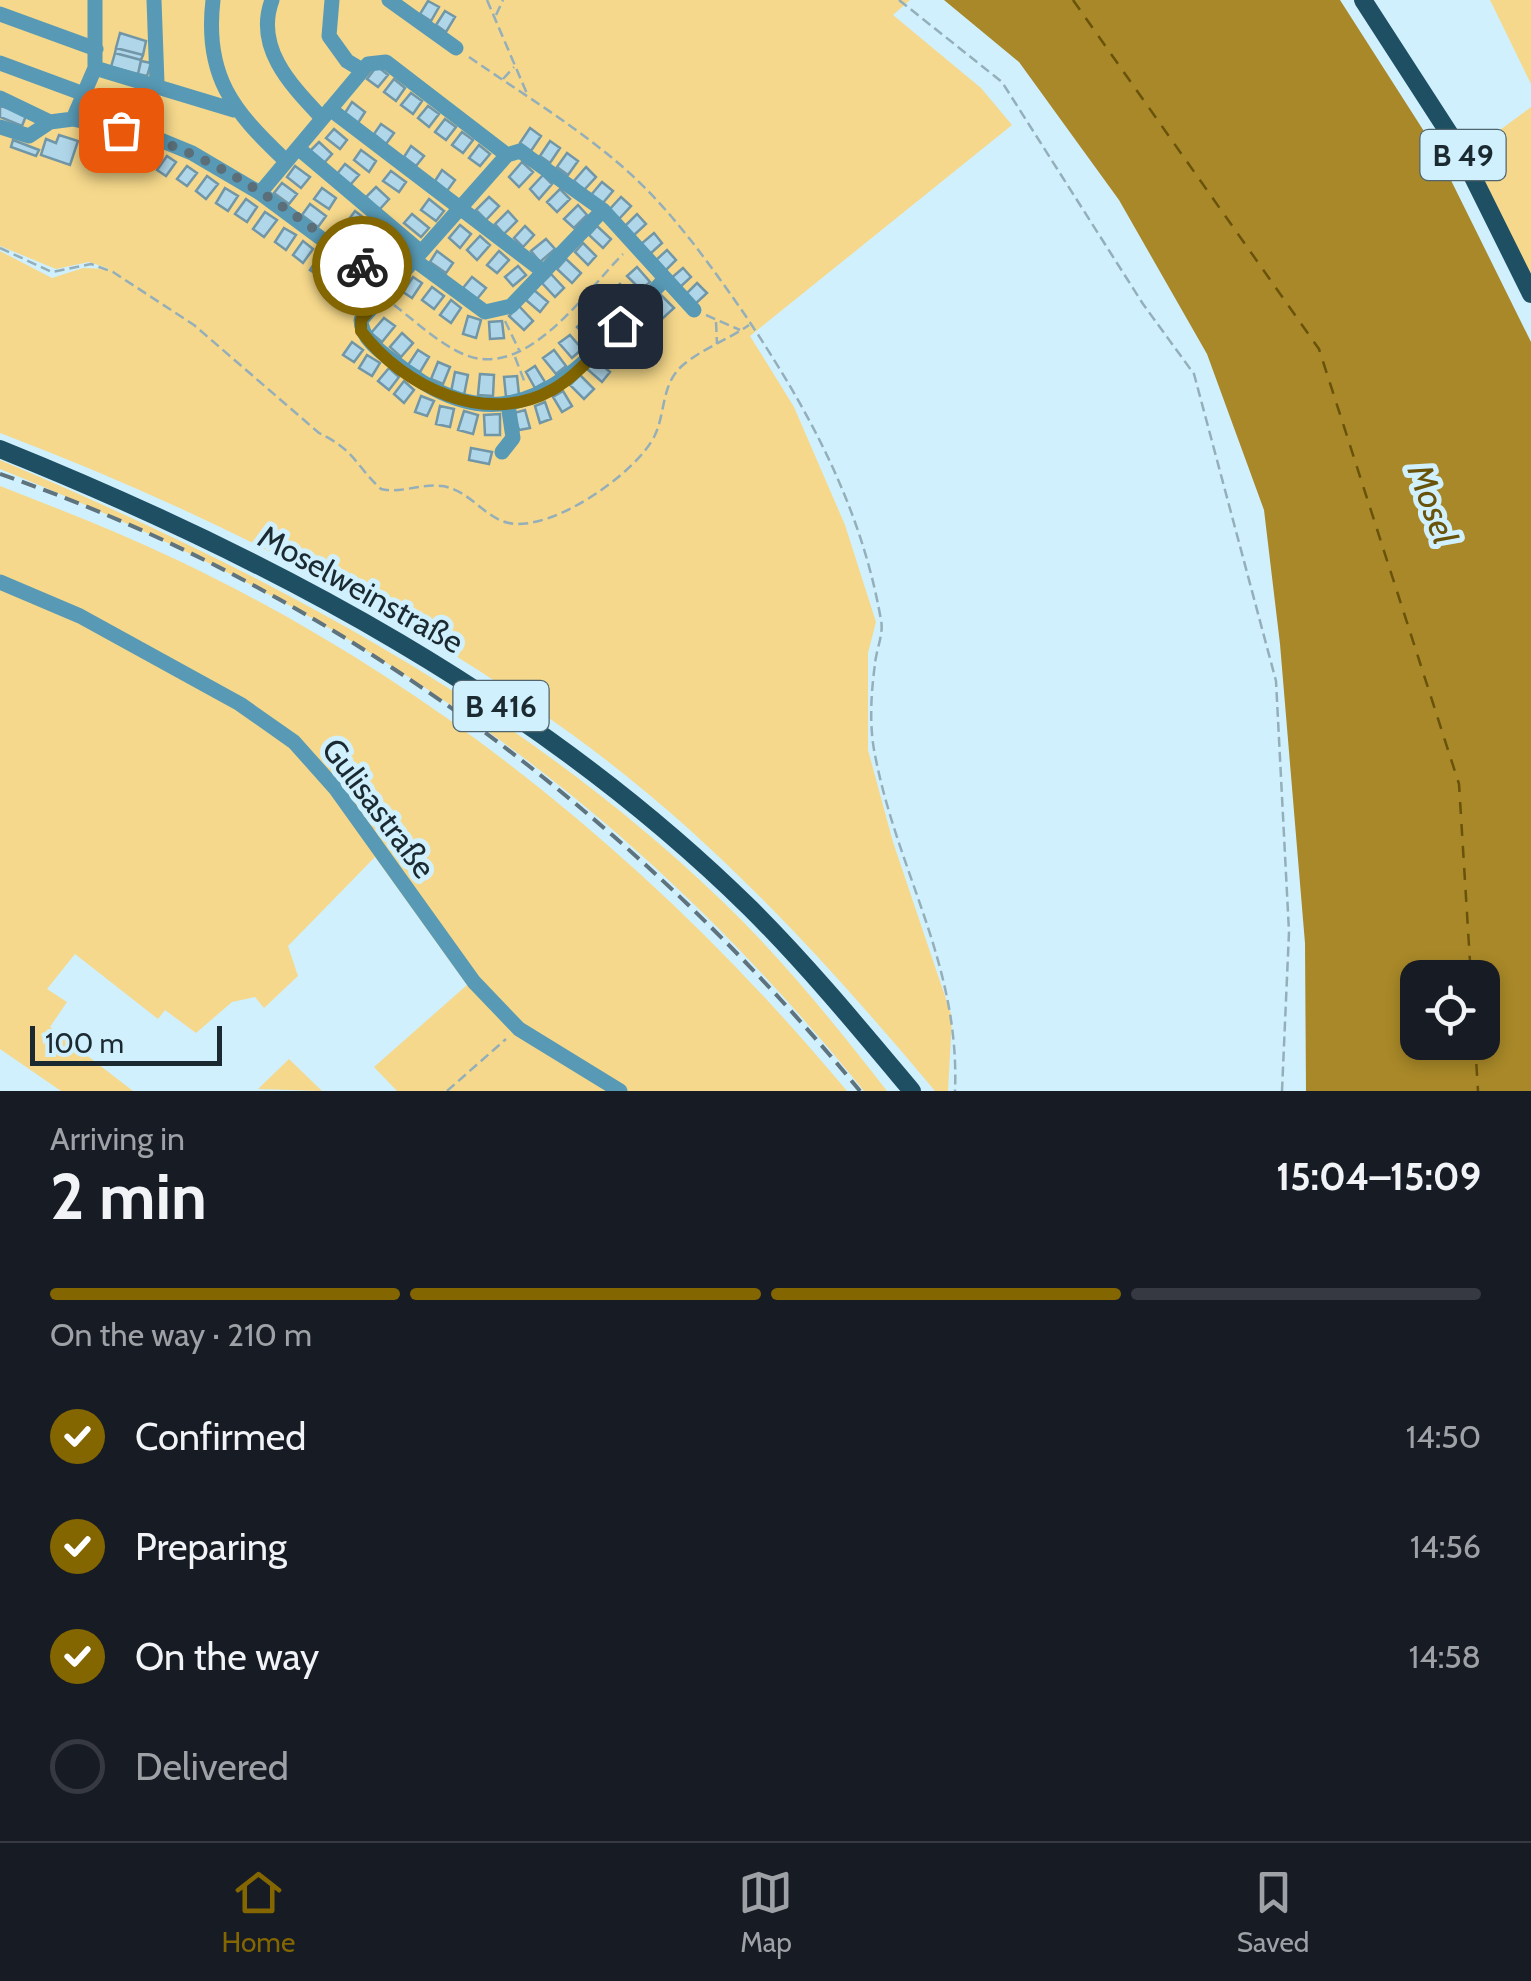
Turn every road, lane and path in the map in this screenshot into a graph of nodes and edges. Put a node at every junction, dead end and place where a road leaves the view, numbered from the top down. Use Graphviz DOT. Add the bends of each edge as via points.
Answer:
graph roads {
  1 [pos="96,0"];
  2 [pos="154,0"];
  3 [pos="213,0"];
  4 [pos="272,0"];
  5 [pos="332,0"];
  6 [pos="389,0"];
  7 [pos="488,0"];
  8 [pos="504,0"];
  9 [pos="899,0"];
  10 [pos="1363,0"];
  11 [pos="0,14"];
  12 [pos="496,16"];
  13 [pos="456,48"];
  14 [pos="96,49"];
  15 [pos="0,63"];
  16 [pos="514,66"];
  17 [pos="95,68"];
  18 [pos="362,70"];
  19 [pos="502,80"];
  20 [pos="157,83"];
  21 [pos="84,94"];
  22 [pos="529,97"];
  23 [pos="0,98"];
  24 [pos="234,110"];
  25 [pos="326,114"];
  26 [pos="73,119"];
  27 [pos="50,122"];
  28 [pos="0,126"];
  29 [pos="298,148"];
  30 [pos="508,155"];
  31 [pos="284,160"];
  32 [pos="260,193"];
  33 [pos="460,208"];
  34 [pos="602,210"];
  35 [pos="0,248"];
  36 [pos="417,256"];
  37 [pos="544,272"];
  38 [pos="665,279"];
  39 [pos="388,288"];
  40 [pos="1531,294"];
  41 [pos="694,310"];
  42 [pos="500,311"];
  43 [pos="716,319"];
  44 [pos="751,324"];
  45 [pos="742,330"];
  46 [pos="717,346"];
  47 [pos="520,351"];
  48 [pos="515,355"];
  49 [pos="531,398"];
  50 [pos="508,404"];
  51 [pos="0,449"];
  52 [pos="502,452"];
  53 [pos="0,582"];
  54 [pos="519,1029"];
  55 [pos="447,1091"];
  56 [pos="620,1091"];
  57 [pos="912,1091"];
  58 [pos="955,1091"];
  59 [pos="1282,1091"];
  1 -- 14 [label="street"];
  2 -- 20 [label="street"];
  3 -- 24 [label="street" via="212,42"];
  4 -- 25 [label="street" via="268,34 276,62"];
  5 -- 18 [label="street" via="328,36"];
  6 -- 13 [label="street"];
  7 -- 12 [label="path"];
  8 -- 12 [label="path"];
  9 -- 59 [label="path" via="1002,82 1194,374 1276,681 1290,932"];
  10 -- 40 [label="main road, B 49" via="1458,147"];
  11 -- 14 [label="street"];
  12 -- 16 [label="path"];
  13 -- 19 [label="path"];
  14 -- 17 [label="street"];
  15 -- 21 [label="street"];
  16 -- 19 [label="path"];
  16 -- 22 [label="path"];
  17 -- 20 [label="street"];
  17 -- 21 [label="street"];
  18 -- 25 [label="street"];
  18 -- 30 [label="street" via="386,62"];
  19 -- 22 [label="path"];
  20 -- 24 [label="street"];
  21 -- 26 [label="street"];
  22 -- 44 [label="path" via="616,161 676,223"];
  23 -- 27 [label="street"];
  24 -- 31 [label="street"];
  25 -- 29 [label="street"];
  25 -- 33 [label="street"];
  26 -- 27 [label="street"];
  26 -- 32 [label="street" via="153,137"];
  27 -- 28 [label="street" via="29,136"];
  29 -- 31 [label="street"];
  29 -- 36 [label="street"];
  30 -- 33 [label="street"];
  30 -- 34 [label="street" via="520,151"];
  31 -- 32 [label="street"];
  32 -- 39 [label="street"];
  33 -- 36 [label="street"];
  33 -- 37 [label="street"];
  34 -- 37 [label="street"];
  34 -- 38 [label="street"];
  35 -- 46 [label="path" via="52,272 91,264 113,272 194,325 320,434 360,460 382,489 423,485 461,491 506,523 571,512 602,488 648,446 683,365"];
  36 -- 39 [label="street"];
  36 -- 42 [label="street" via="485,312"];
  37 -- 42 [label="street"];
  38 -- 41 [label="street"];
  38 -- 49 [label="street" via="575,373"];
  39 -- 50 [label="street" via="361,320 368,340 431,389 460,400"];
  41 -- 43 [label="path"];
  42 -- 47 [label="path"];
  43 -- 45 [label="path"];
  43 -- 46 [label="path"];
  44 -- 45 [label="path"];
  44 -- 58 [label="path" via="833,461 875,592 883,626 875,663 874,753 940,960 954,1025"];
  45 -- 46 [label="path"];
  48 -- 49 [label="path"];
  49 -- 50 [label="street"];
  50 -- 52 [label="street" via="513,438"];
  51 -- 57 [label="main road, Moselweinstraße / B 416" via="214,543 346,610 489,697 637,810 751,909"];
  53 -- 54 [label="street, Gulisastraße" via="80,616 240,704 294,742 335,788 474,982"];
  54 -- 55 [label="path"];
  54 -- 56 [label="street, Gulisastraße"];
}
